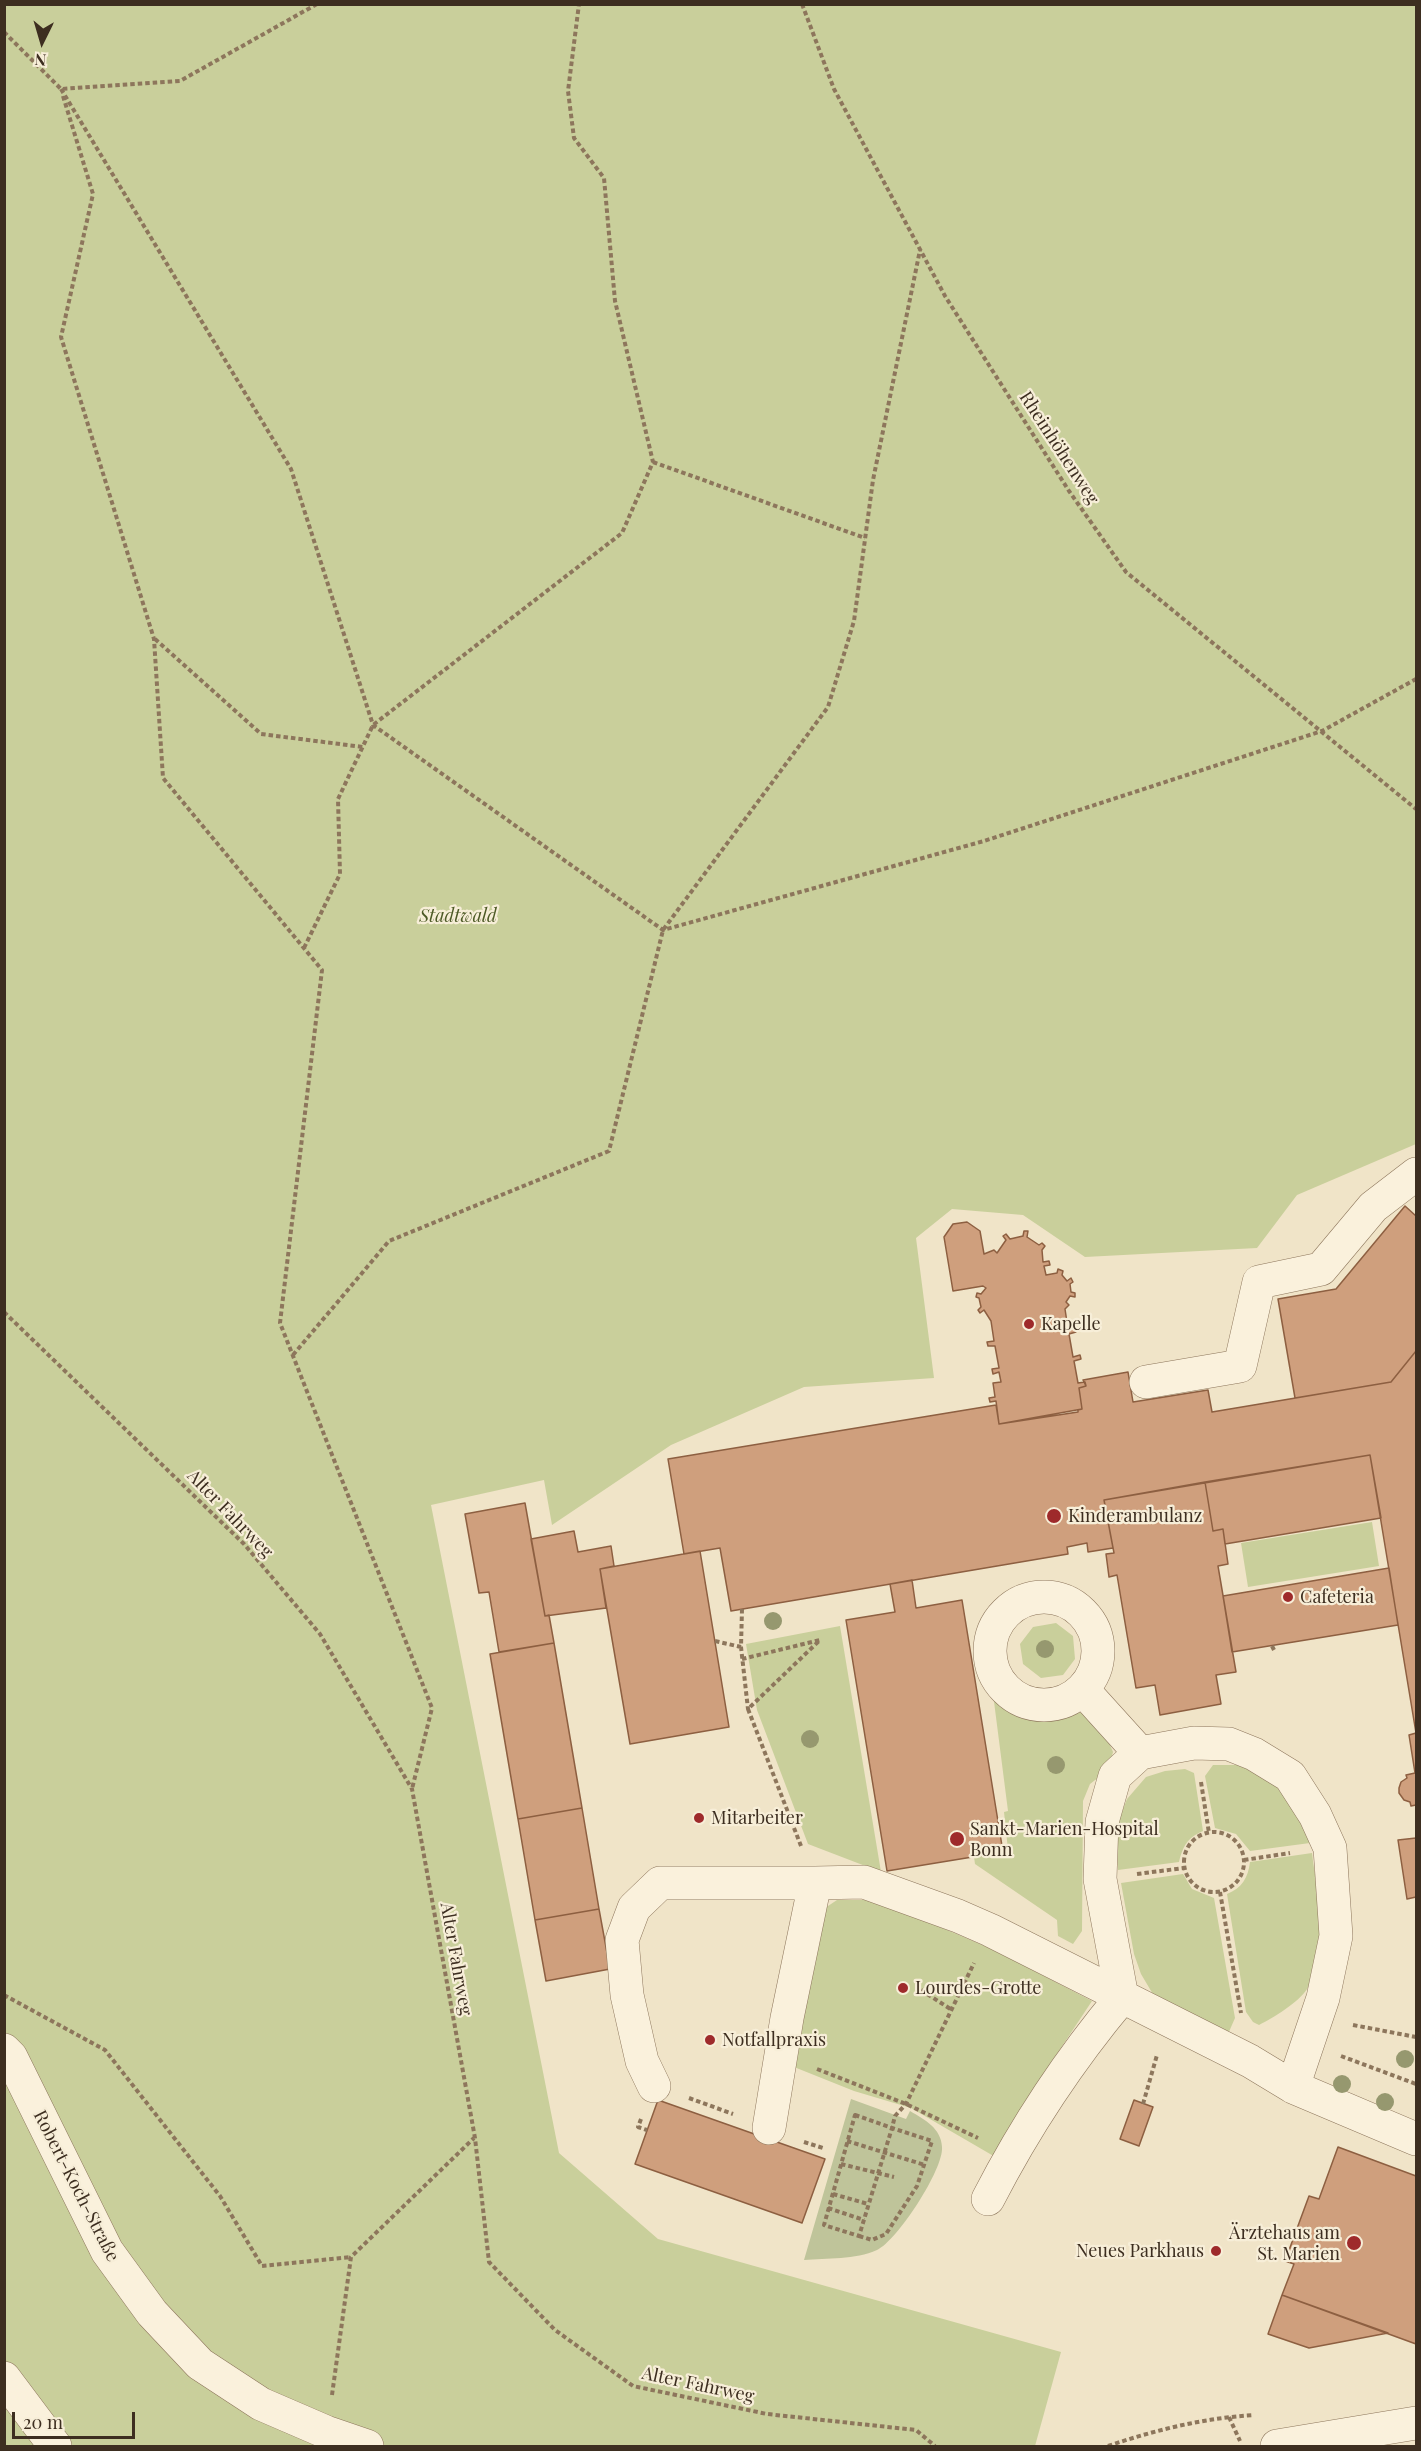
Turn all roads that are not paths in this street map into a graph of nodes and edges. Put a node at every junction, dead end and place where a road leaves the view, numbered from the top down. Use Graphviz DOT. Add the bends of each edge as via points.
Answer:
graph roads {
  1 [pos="1416,1174"];
  2 [pos="1146,1382"];
  3 [pos="1083,1690"];
  4 [pos="1140,1754"];
  5 [pos="815,1883"];
  6 [pos="1122,1997"];
  7 [pos="4,2049"];
  8 [pos="654,2086"];
  9 [pos="1293,2087"];
  10 [pos="769,2128"];
  11 [pos="1416,2139"];
  12 [pos="988,2199"];
  13 [pos="4,2378"];
  14 [pos="1416,2423"];
  15 [pos="55,2446"];
  16 [pos="368,2446"];
  17 [pos="1277,2446"];
  1 -- 2 [label="street" via="1373,1207 1322,1269 1259,1282 1240,1366"];
  3 -- 4 [label="street"];
  4 -- 6 [label="street" via="1115,1776 1102,1822 1100,1879"];
  4 -- 9 [label="street" via="1194,1743 1229,1744 1290,1776 1315,1815 1330,1848 1336,1936 1323,1998"];
  5 -- 6 [label="street" via="864,1882 958,1916"];
  5 -- 8 [label="street" via="660,1883 634,1908 622,1940 627,1995 642,2061"];
  5 -- 10 [label="street"];
  6 -- 9 [label="street"];
  6 -- 12 [label="street" via="1093,2031 1011,2154"];
  7 -- 16 [label="street, Robert-Koch-Straße" via="106,2251 152,2313 200,2364 261,2404"];
  9 -- 11 [label="street"];
  13 -- 15 [label="street"];
  14 -- 17 [label="street"];
}
